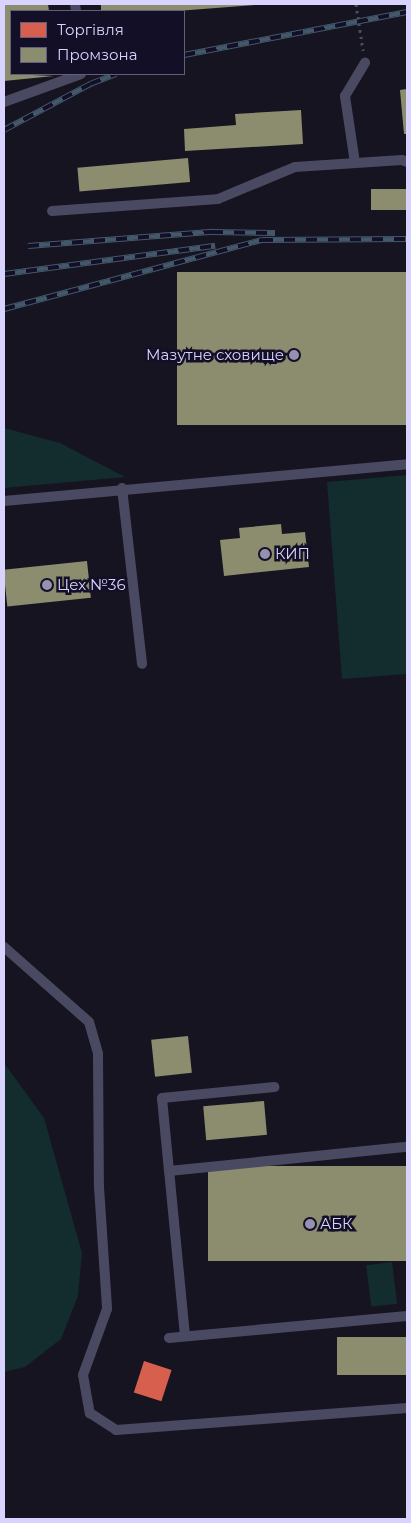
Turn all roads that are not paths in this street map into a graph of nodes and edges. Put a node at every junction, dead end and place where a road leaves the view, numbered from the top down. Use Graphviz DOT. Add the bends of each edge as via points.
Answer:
graph roads {
  1 [pos="365,63"];
  2 [pos="78,75"];
  3 [pos="4,102"];
  4 [pos="407,162"];
  5 [pos="355,163"];
  6 [pos="52,211"];
  7 [pos="407,464"];
  8 [pos="122,488"];
  9 [pos="4,501"];
  10 [pos="142,664"];
  11 [pos="4,947"];
  12 [pos="274,1087"];
  13 [pos="407,1147"];
  14 [pos="168,1171"];
  15 [pos="407,1316"];
  16 [pos="185,1336"];
  17 [pos="168,1338"];
  18 [pos="407,1408"];
  1 -- 5 [label="lane" via="345,96"];
  2 -- 3 [label="lane"];
  4 -- 5 [label="lane"];
  5 -- 6 [label="lane" via="295,167 218,199"];
  7 -- 8 [label="lane"];
  8 -- 9 [label="lane"];
  8 -- 10 [label="lane"];
  11 -- 18 [label="lane" via="89,1022 98,1054 99,1187 107,1309 84,1375 90,1413 116,1430"];
  12 -- 14 [label="lane" via="162,1098"];
  13 -- 14 [label="lane"];
  14 -- 16 [label="lane"];
  15 -- 16 [label="lane"];
  16 -- 17 [label="lane"];
}
